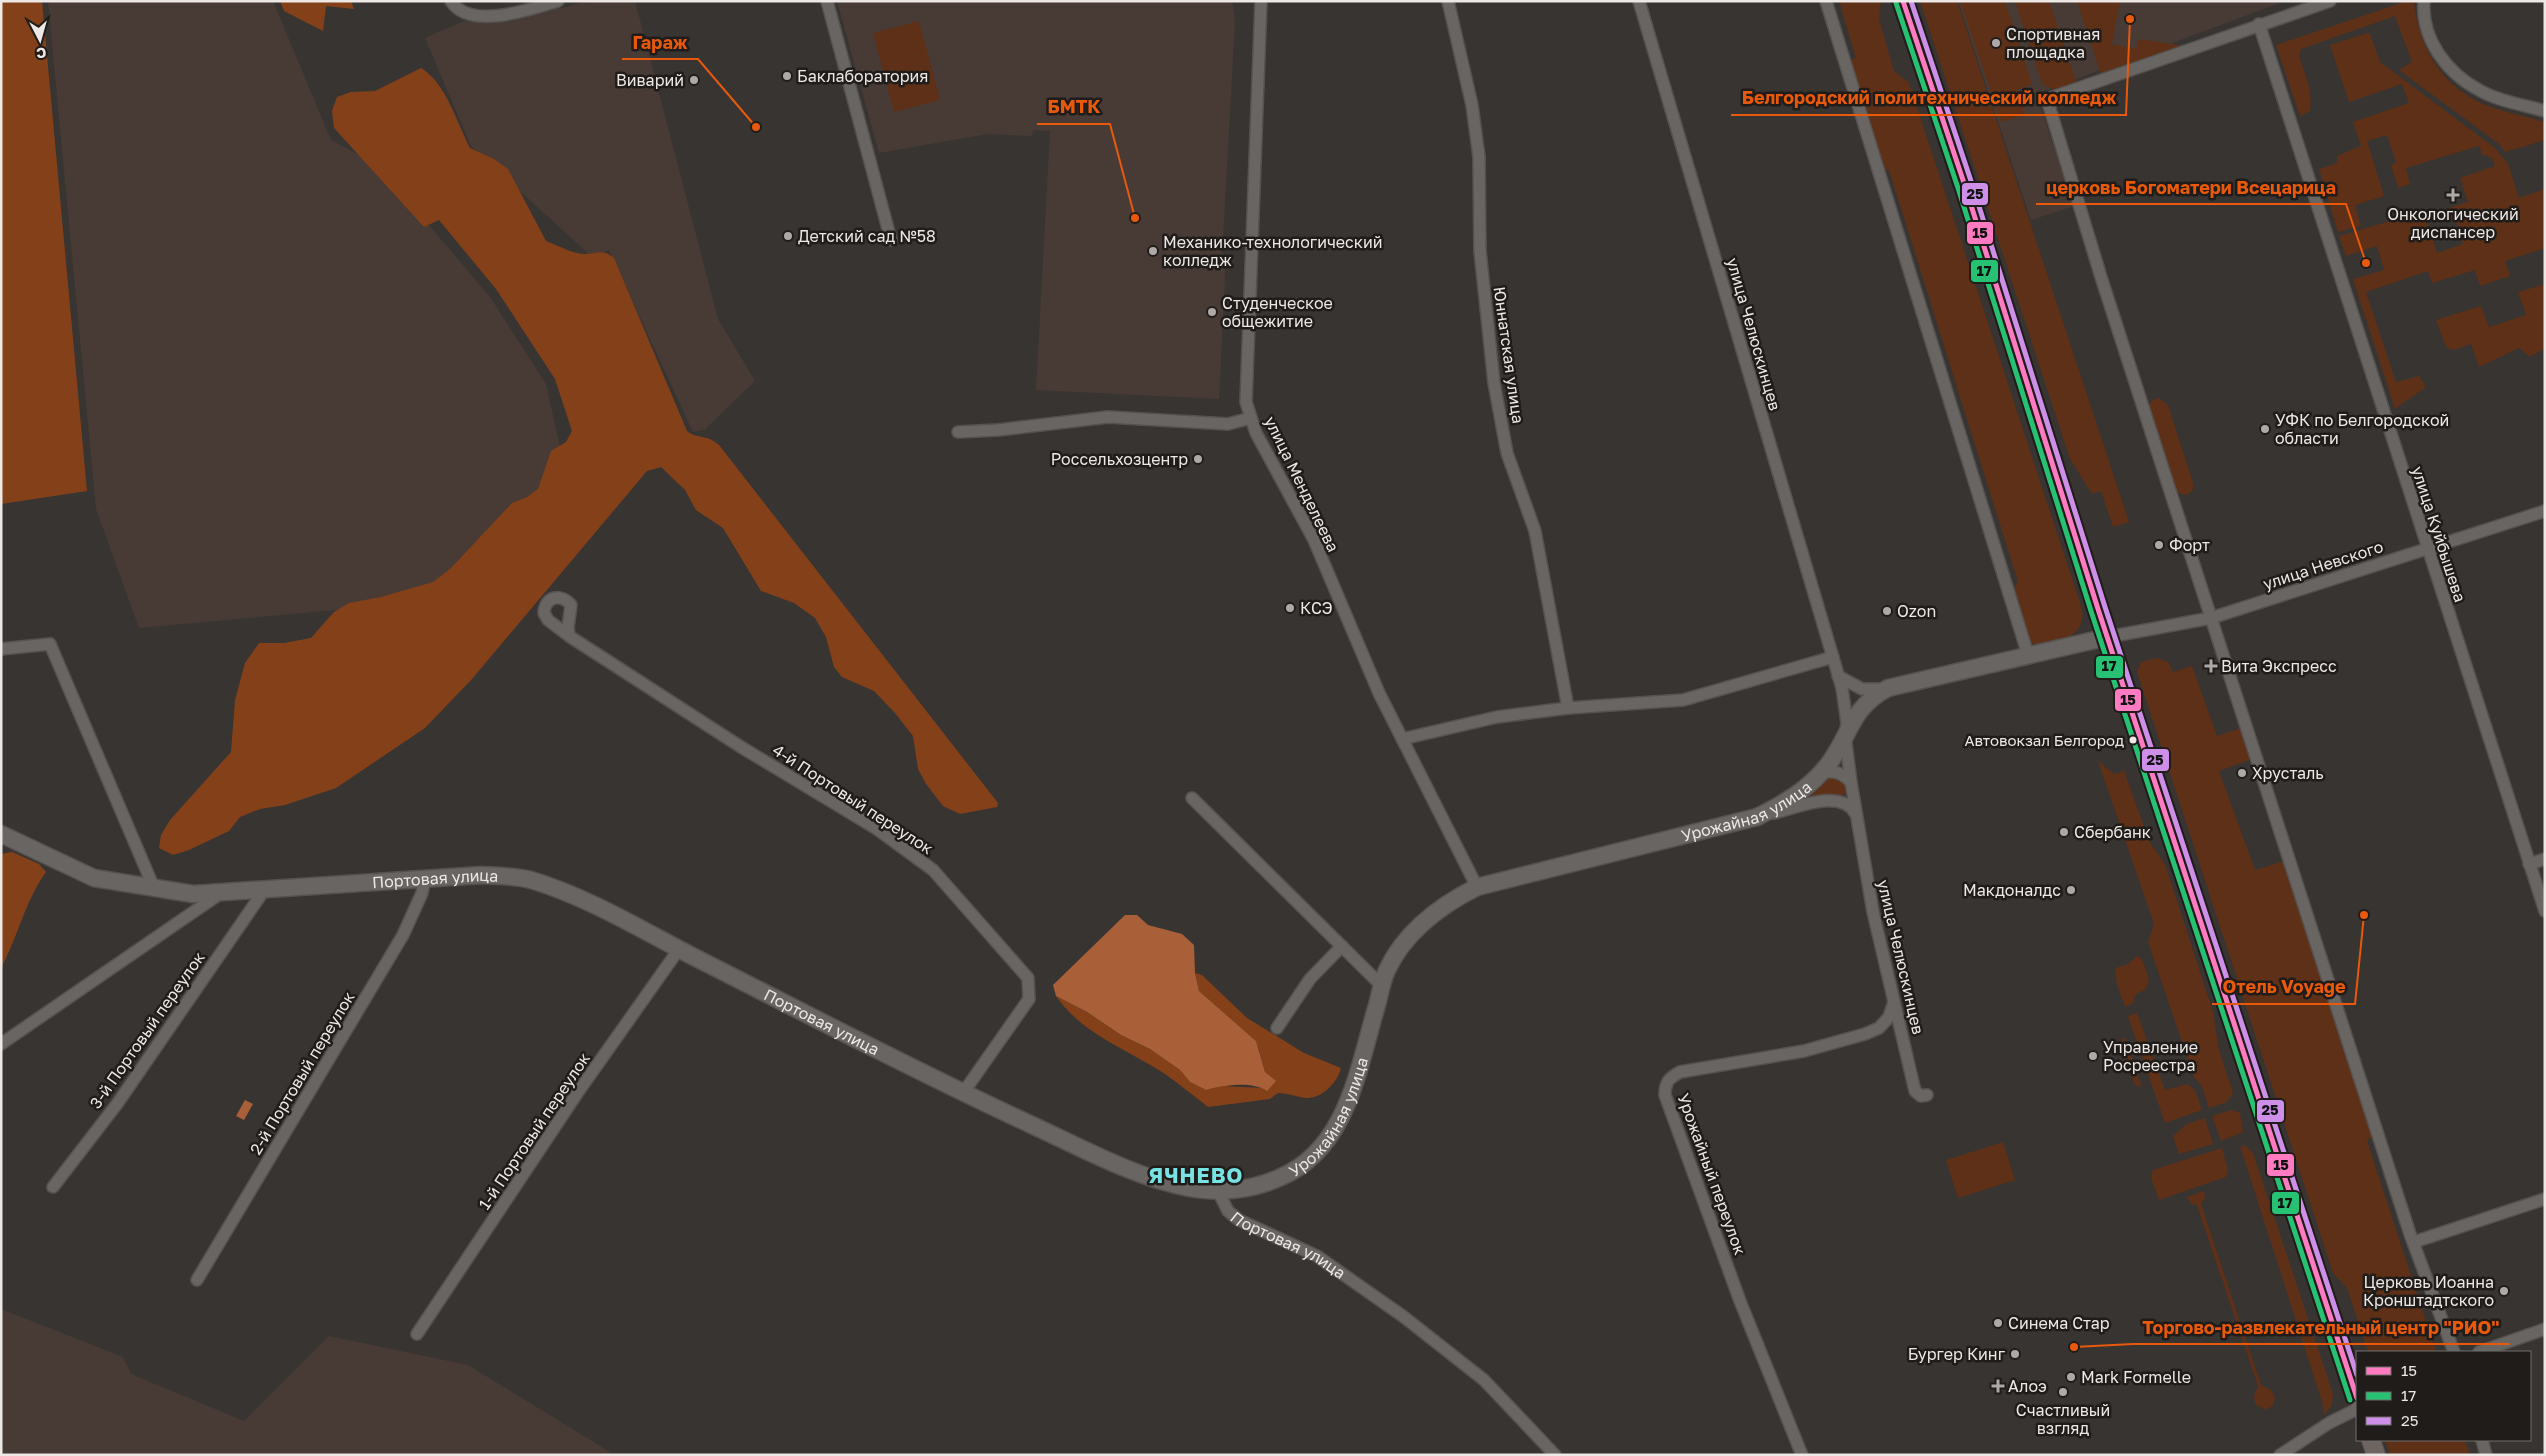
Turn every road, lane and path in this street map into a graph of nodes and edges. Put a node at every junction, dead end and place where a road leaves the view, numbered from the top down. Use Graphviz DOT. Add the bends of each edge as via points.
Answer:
graph roads {
  1 [pos="451,1"];
  2 [pos="558,1"];
  3 [pos="826,1"];
  4 [pos="1261,1"];
  5 [pos="1448,1"];
  6 [pos="1639,1"];
  7 [pos="1826,1"];
  8 [pos="1903,1"];
  9 [pos="2330,1"];
  10 [pos="2424,1"];
  11 [pos="2259,24"];
  12 [pos="2545,111"];
  13 [pos="891,240"];
  14 [pos="1251,418"];
  15 [pos="958,432"];
  16 [pos="2545,511"];
  17 [pos="2427,548"];
  18 [pos="2211,618"];
  19 [pos="570,636"];
  20 [pos="2108,637"];
  21 [pos="1,649"];
  22 [pos="1833,656"];
  23 [pos="2028,656"];
  24 [pos="1838,676"];
  25 [pos="1842,688"];
  26 [pos="1888,688"];
  27 [pos="1866,703"];
  28 [pos="1568,708"];
  29 [pos="1845,736"];
  30 [pos="1402,739"];
  31 [pos="1821,772"];
  32 [pos="1851,782"];
  33 [pos="1192,798"];
  34 [pos="1856,815"];
  35 [pos="1757,817"];
  36 [pos="1,834"];
  37 [pos="2545,859"];
  38 [pos="2529,864"];
  39 [pos="425,878"];
  40 [pos="1477,887"];
  41 [pos="154,888"];
  42 [pos="265,889"];
  43 [pos="222,892"];
  44 [pos="2545,911"];
  45 [pos="1342,946"];
  46 [pos="679,949"];
  47 [pos="1382,986"];
  48 [pos="1894,1002"];
  49 [pos="1277,1028"];
  50 [pos="1,1044"];
  51 [pos="963,1094"];
  52 [pos="1928,1096"];
  53 [pos="53,1187"];
  54 [pos="1218,1191"];
  55 [pos="2545,1199"];
  56 [pos="2414,1242"];
  57 [pos="197,1280"];
  58 [pos="2545,1329"];
  59 [pos="417,1334"];
  60 [pos="2454,1351"];
  61 [pos="2482,1351"];
  62 [pos="2356,1395"];
  63 [pos="2356,1409"];
  64 [pos="2371,1441"];
  65 [pos="2482,1441"];
  66 [pos="1555,1455"];
  67 [pos="1802,1455"];
  68 [pos="2280,1455"];
  69 [pos="2376,1455"];
  70 [pos="2486,1455"];
  1 -- 2 [label="street" via="463,12 482,17"];
  3 -- 13 [label="street"];
  4 -- 14 [label="street, улица Менделеева" via="1246,402"];
  5 -- 28 [label="street, Юннатская улица" via="1472,105 1478,157 1480,252 1494,383 1507,453 1537,540"];
  6 -- 22 [label="street, улица Челюскинцев"];
  7 -- 23 [label="street"];
  8 -- 20 [label="main road"];
  9 -- 11 [label="street"];
  10 -- 12 [label="street" via="2430,42 2450,70 2480,91"];
  11 -- 17 [label="street, улица Куйбышева"];
  11 -- 18 [label="street" via="2047,99"];
  14 -- 15 [label="street" via="1228,424 1108,417"];
  14 -- 30 [label="street, улица Менделеева" via="1269,459 1314,540"];
  16 -- 17 [label="street, улица Невского"];
  17 -- 18 [label="street, улица Невского"];
  17 -- 38 [label="street, улица Куйбышева"];
  18 -- 20 [label="street, улица Невского"];
  18 -- 56 [label="street"];
  19 -- 51 [label="street, 4-й Портовый переулок" via="877,830 933,870 1028,978 1030,998"];
  20 -- 23 [label="street, Урожайная улица"];
  20 -- 62 [label="main road"];
  21 -- 41 [label="street" via="50,644"];
  22 -- 24 [label="street, улица Челюскинцев"];
  22 -- 28 [label="street" via="1683,700"];
  23 -- 26 [label="street, Урожайная улица"];
  24 -- 25 [label="street, улица Челюскинцев"];
  24 -- 26 [label="street" via="1862,689"];
  25 -- 27 [label="street" via="1853,701"];
  25 -- 29 [label="street, улица Челюскинцев" via="1847,723"];
  26 -- 27 [label="street, Урожайная улица"];
  27 -- 29 [label="street, Урожайная улица"];
  28 -- 30 [label="street" via="1497,717"];
  29 -- 31 [label="street, Урожайная улица"];
  29 -- 32 [label="street, улица Челюскинцев"];
  30 -- 40 [label="street, улица Менделеева"];
  31 -- 32 [label="street" via="1844,774"];
  31 -- 35 [label="street, Урожайная улица" via="1795,796"];
  32 -- 34 [label="street, улица Челюскинцев"];
  33 -- 45 [label="street"];
  34 -- 35 [label="street" via="1848,803 1834,799"];
  34 -- 48 [label="street, улица Челюскинцев" via="1873,912"];
  35 -- 40 [label="street, Урожайная улица"];
  36 -- 41 [label="street, Портовая улица" via="94,878"];
  37 -- 38 [label="street"];
  38 -- 44 [label="street, улица Куйбышева"];
  39 -- 42 [label="street, Портовая улица"];
  39 -- 46 [label="street, Портовая улица" via="482,875 529,880 600,909"];
  39 -- 57 [label="street, 2-й Портовый переулок" via="422,893 403,935"];
  40 -- 47 [label="street, Урожайная улица" via="1448,903 1420,926 1396,955"];
  41 -- 43 [label="street, Портовая улица" via="192,894"];
  42 -- 43 [label="street, Портовая улица"];
  42 -- 53 [label="street, 3-й Портовый переулок" via="117,1104"];
  43 -- 50 [label="street"];
  45 -- 47 [label="street"];
  45 -- 49 [label="street" via="1310,979"];
  46 -- 51 [label="street, Портовая улица"];
  46 -- 59 [label="street, 1-й Портовый переулок" via="578,1092"];
  47 -- 54 [label="street, Урожайная улица" via="1348,1103 1334,1132 1315,1155 1286,1175 1259,1184"];
  48 -- 52 [label="street, улица Челюскинцев" via="1915,1091 1921,1096"];
  48 -- 67 [label="street, Урожайный переулок" via="1889,1017 1879,1028 1865,1034 1804,1051 1680,1072 1670,1077 1665,1085 1740,1301"];
  51 -- 54 [label="street, Портовая улица" via="1126,1168 1182,1186"];
  54 -- 66 [label="street, Портовая улица" via="1228,1211 1239,1220 1317,1256 1484,1380"];
  55 -- 56 [label="street"];
  56 -- 60 [label="street"];
  58 -- 61 [label="street"];
  63 -- 68 [label="street" via="2328,1423"];
  64 -- 69 [label="main road"];
  65 -- 70 [label="street"];
}
